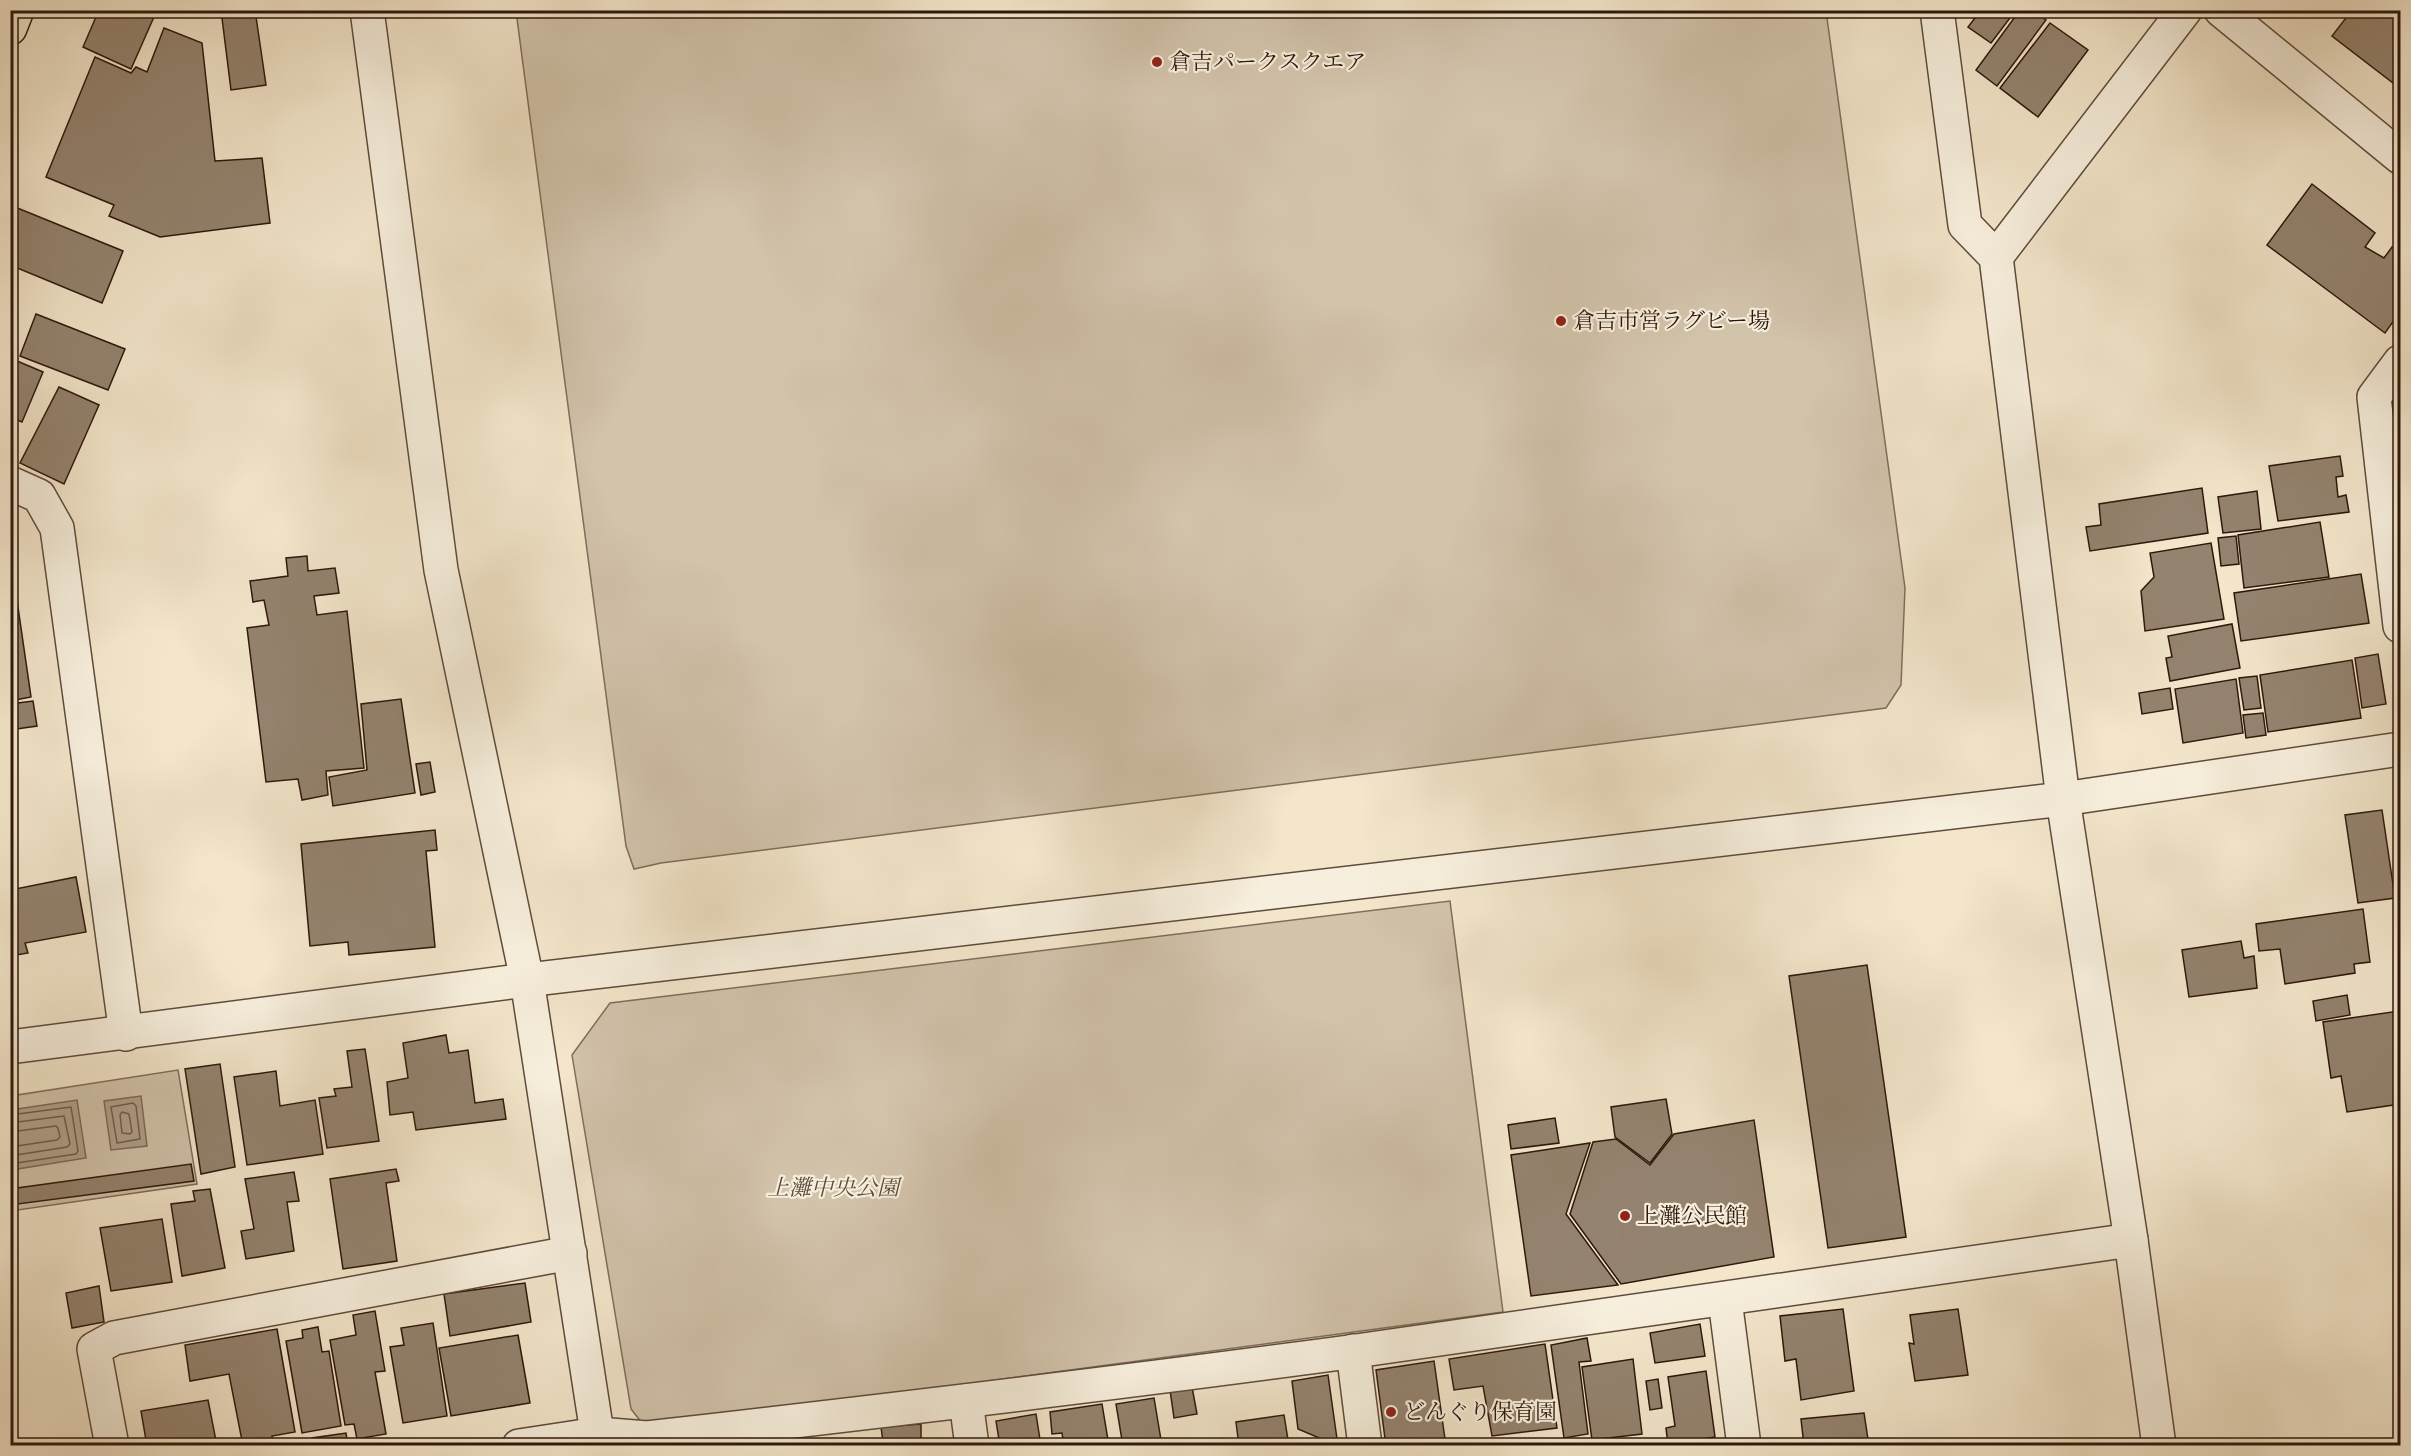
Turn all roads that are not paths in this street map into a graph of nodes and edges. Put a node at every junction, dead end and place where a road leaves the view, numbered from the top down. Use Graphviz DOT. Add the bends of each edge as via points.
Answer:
graph roads {
  1 [pos="17,10"];
  2 [pos="367,10"];
  3 [pos="1937,10"];
  4 [pos="2185,10"];
  5 [pos="2221,10"];
  6 [pos="10,28"];
  7 [pos="2400,157"];
  8 [pos="1996,257"];
  9 [pos="2400,362"];
  10 [pos="10,483"];
  11 [pos="2400,626"];
  12 [pos="2400,749"];
  13 [pos="2063,799"];
  14 [pos="527,980"];
  15 [pos="126,1034"];
  16 [pos="10,1047"];
  17 [pos="2131,1240"];
  18 [pos="570,1253"];
  19 [pos="1725,1300"];
  20 [pos="1353,1351"];
  21 [pos="966,1401"];
  22 [pos="599,1440"];
  23 [pos="112,1446"];
  24 [pos="519,1446"];
  25 [pos="972,1446"];
  26 [pos="1365,1446"];
  27 [pos="1744,1446"];
  28 [pos="2159,1446"];
  1 -- 6 [label="main road"];
  2 -- 14 [label="street" via="441,570"];
  3 -- 8 [label="street" via="1965,225"];
  4 -- 8 [label="street"];
  5 -- 7 [label="street"];
  8 -- 13 [label="street"];
  9 -- 11 [label="street" via="2374,397"];
  10 -- 15 [label="street" via="39,496 57,528"];
  12 -- 13 [label="street"];
  13 -- 14 [label="street"];
  13 -- 17 [label="street"];
  14 -- 15 [label="street"];
  14 -- 18 [label="street"];
  15 -- 16 [label="street"];
  17 -- 19 [label="street"];
  17 -- 28 [label="street"];
  18 -- 22 [label="street"];
  18 -- 23 [label="street" via="114,1338 94,1349"];
  19 -- 20 [label="street"];
  19 -- 27 [label="street"];
  20 -- 21 [label="street"];
  20 -- 26 [label="street"];
  21 -- 22 [label="street" via="647,1438"];
  21 -- 25 [label="street"];
  22 -- 24 [label="street"];
}
